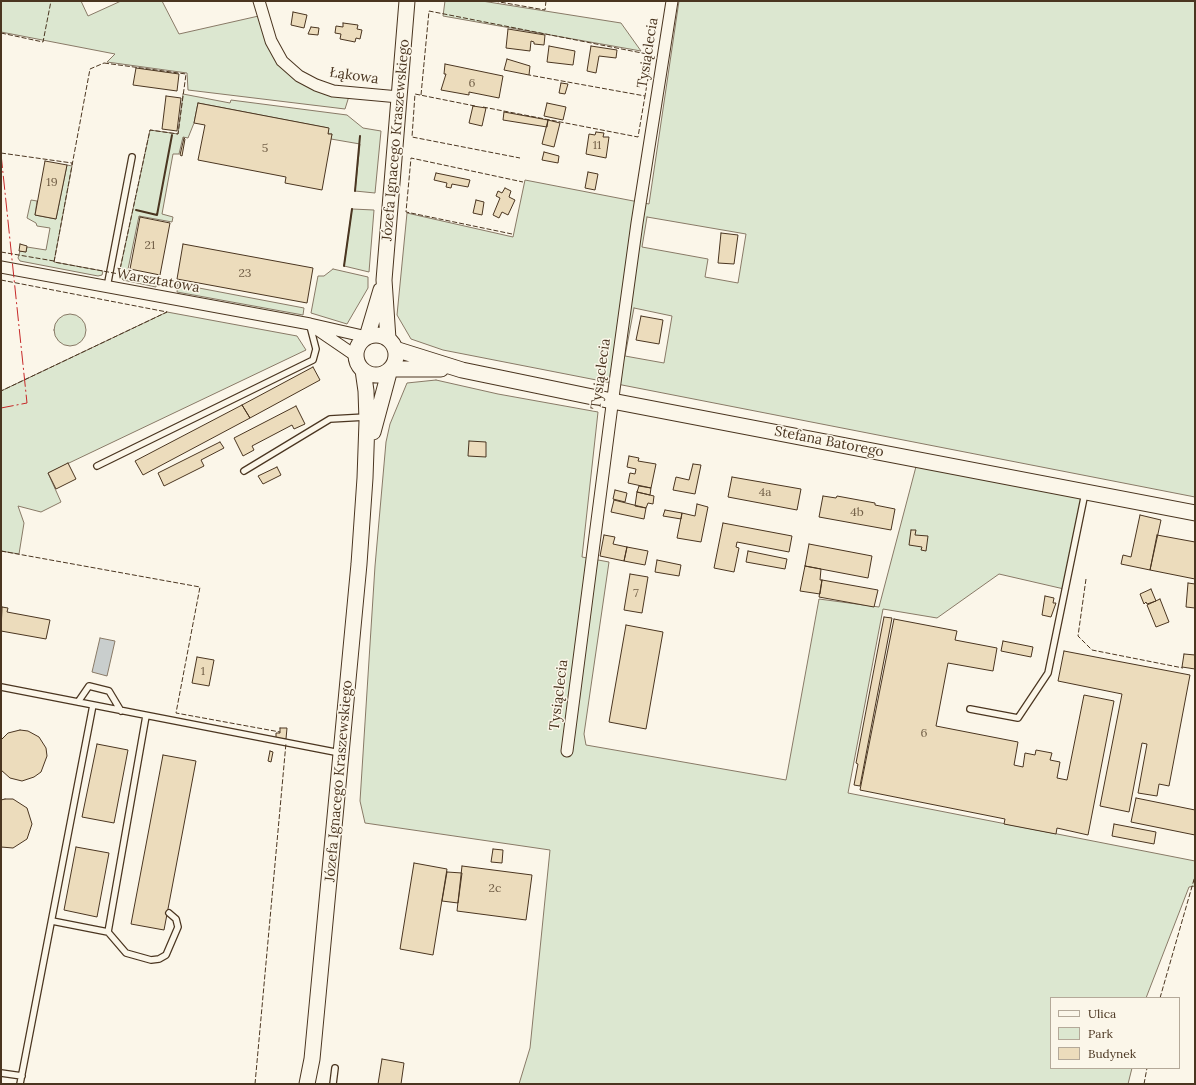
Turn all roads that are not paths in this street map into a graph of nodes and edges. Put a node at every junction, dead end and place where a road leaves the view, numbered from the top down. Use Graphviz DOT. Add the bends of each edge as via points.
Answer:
graph roads {
  1 [pos="260,1"];
  2 [pos="407,1"];
  3 [pos="672,1"];
  4 [pos="399,97"];
  5 [pos="132,157"];
  6 [pos="1,266"];
  7 [pos="384,280"];
  8 [pos="107,287"];
  9 [pos="310,324"];
  10 [pos="367,337"];
  11 [pos="391,344"];
  12 [pos="356,356"];
  13 [pos="390,369"];
  14 [pos="363,370"];
  15 [pos="462,370"];
  16 [pos="612,401"];
  17 [pos="367,417"];
  18 [pos="97,466"];
  19 [pos="244,471"];
  20 [pos="365,478"];
  21 [pos="1085,491"];
  22 [pos="1195,513"];
  23 [pos="1,687"];
  24 [pos="78,702"];
  25 [pos="93,705"];
  26 [pos="970,709"];
  27 [pos="121,711"];
  28 [pos="146,716"];
  29 [pos="567,751"];
  30 [pos="342,754"];
  31 [pos="169,913"];
  32 [pos="52,921"];
  33 [pos="108,932"];
  34 [pos="335,1068"];
  35 [pos="1,1073"];
  36 [pos="22,1076"];
  37 [pos="20,1084"];
  38 [pos="307,1084"];
  39 [pos="333,1084"];
  1 -- 4 [label="street, Łąkowa" via="271,41 282,61 298,76 333,91"];
  2 -- 4 [label="street, Józefa Ignacego Kraszewskiego"];
  3 -- 16 [label="street, Tysiąclecia"];
  4 -- 7 [label="street, Józefa Ignacego Kraszewskiego"];
  5 -- 8 [label="lane"];
  6 -- 8 [label="street, Warsztatowa"];
  7 -- 10 [label="street, Józefa Ignacego Kraszewskiego"];
  7 -- 11 [label="street, Józefa Ignacego Kraszewskiego"];
  8 -- 9 [label="street, Warsztatowa"];
  9 -- 10 [label="street, Warsztatowa"];
  9 -- 12 [label="street, Warsztatowa"];
  9 -- 18 [label="lane" via="316,348 313,360"];
  10 -- 11 [label="street" via="378,335"];
  10 -- 12 [label="street" via="359,345"];
  11 -- 13 [label="street" via="395,360"];
  11 -- 15 [label="street, Stefana Batorego"];
  12 -- 14 [label="street"];
  13 -- 14 [label="street" via="374,374"];
  13 -- 15 [label="street, Stefana Batorego"];
  13 -- 20 [label="street, Józefa Ignacego Kraszewskiego" via="374,425"];
  14 -- 17 [label="street, Józefa Ignacego Kraszewskiego"];
  15 -- 16 [label="street, Stefana Batorego"];
  16 -- 21 [label="street, Stefana Batorego"];
  16 -- 29 [label="street, Tysiąclecia"];
  17 -- 19 [label="lane" via="330,419"];
  17 -- 20 [label="street, Józefa Ignacego Kraszewskiego"];
  20 -- 30 [label="street, Józefa Ignacego Kraszewskiego"];
  21 -- 22 [label="street, Stefana Batorego"];
  21 -- 26 [label="lane" via="1048,673 1018,718"];
  23 -- 24 [label="lane"];
  24 -- 25 [label="lane"];
  24 -- 27 [label="lane" via="89,686 109,691"];
  25 -- 27 [label="lane"];
  25 -- 32 [label="lane"];
  27 -- 28 [label="lane"];
  28 -- 30 [label="lane"];
  28 -- 33 [label="lane"];
  30 -- 38 [label="street, Józefa Ignacego Kraszewskiego" via="312,1060"];
  31 -- 33 [label="lane" via="176,919 178,927 166,955 159,959 150,960 126,953"];
  32 -- 33 [label="lane"];
  32 -- 36 [label="lane"];
  34 -- 39 [label="lane"];
  35 -- 36 [label="lane"];
  36 -- 37 [label="lane"];
}
